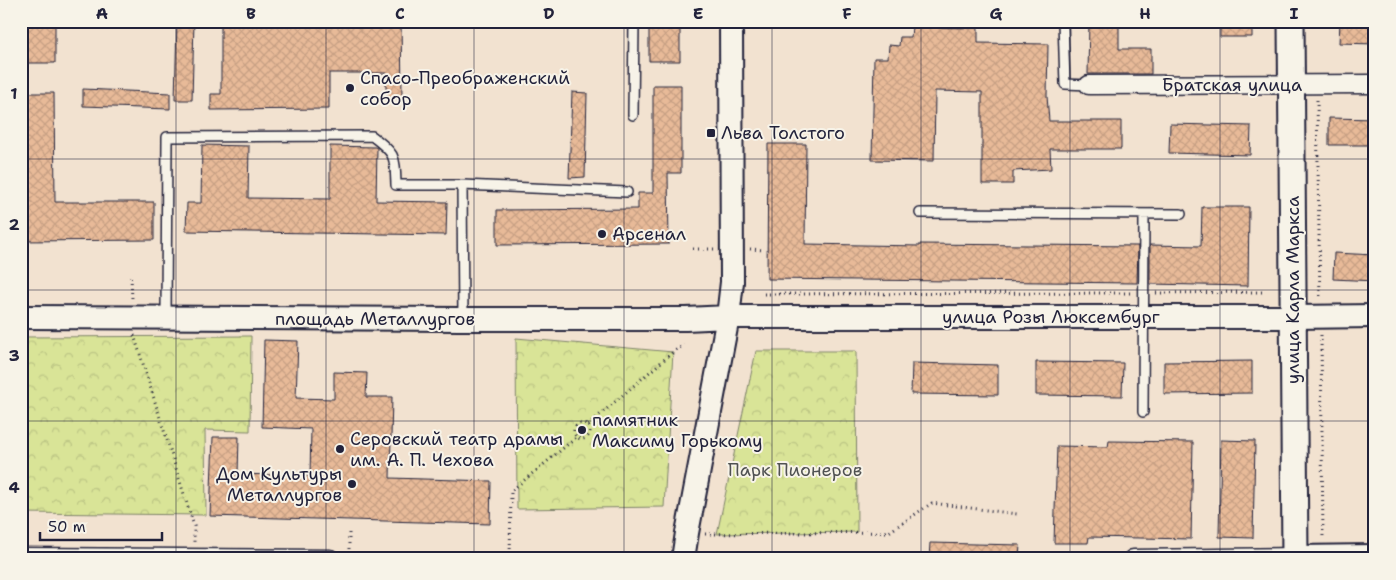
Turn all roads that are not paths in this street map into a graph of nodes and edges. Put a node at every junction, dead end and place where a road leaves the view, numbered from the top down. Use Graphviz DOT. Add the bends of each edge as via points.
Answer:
graph roads {
  1 [pos="634,21"];
  2 [pos="731,21"];
  3 [pos="1062,21"];
  4 [pos="1291,21"];
  5 [pos="1375,84"];
  6 [pos="1088,85"];
  7 [pos="1292,85"];
  8 [pos="633,115"];
  9 [pos="462,185"];
  10 [pos="627,192"];
  11 [pos="920,213"];
  12 [pos="1144,214"];
  13 [pos="1181,214"];
  14 [pos="1375,316"];
  15 [pos="21,317"];
  16 [pos="166,317"];
  17 [pos="728,317"];
  18 [pos="1143,317"];
  19 [pos="1293,317"];
  20 [pos="463,320"];
  21 [pos="1143,412"];
  22 [pos="1375,556"];
  23 [pos="21,557"];
  24 [pos="195,558"];
  25 [pos="1295,558"];
  26 [pos="330,559"];
  27 [pos="683,559"];
  28 [pos="1133,559"];
  1 -- 8 [label="lane"];
  2 -- 17 [label="street" via="732,282"];
  3 -- 6 [label="lane" via="1065,84"];
  4 -- 7 [label="main road, улица Карла Маркса"];
  5 -- 7 [label="street, Братская улица"];
  6 -- 7 [label="street, Братская улица"];
  7 -- 19 [label="main road, улица Карла Маркса"];
  9 -- 10 [label="lane"];
  9 -- 16 [label="lane" via="396,185 395,161 388,148 372,136 167,137"];
  9 -- 20 [label="lane"];
  11 -- 12 [label="lane"];
  12 -- 13 [label="lane"];
  12 -- 18 [label="lane"];
  14 -- 19 [label="street, улица Розы Люксембург"];
  15 -- 16 [label="street, площадь Металлургов"];
  16 -- 20 [label="street, площадь Металлургов"];
  17 -- 18 [label="street, улица Розы Люксембург"];
  17 -- 20 [label="street, площадь Металлургов"];
  17 -- 27 [label="street"];
  18 -- 19 [label="street, улица Розы Люксембург"];
  18 -- 21 [label="lane"];
  19 -- 25 [label="main road, улица Карла Маркса"];
  22 -- 25 [label="street"];
  23 -- 24 [label="street"];
  24 -- 26 [label="street"];
  25 -- 28 [label="street"];
}
